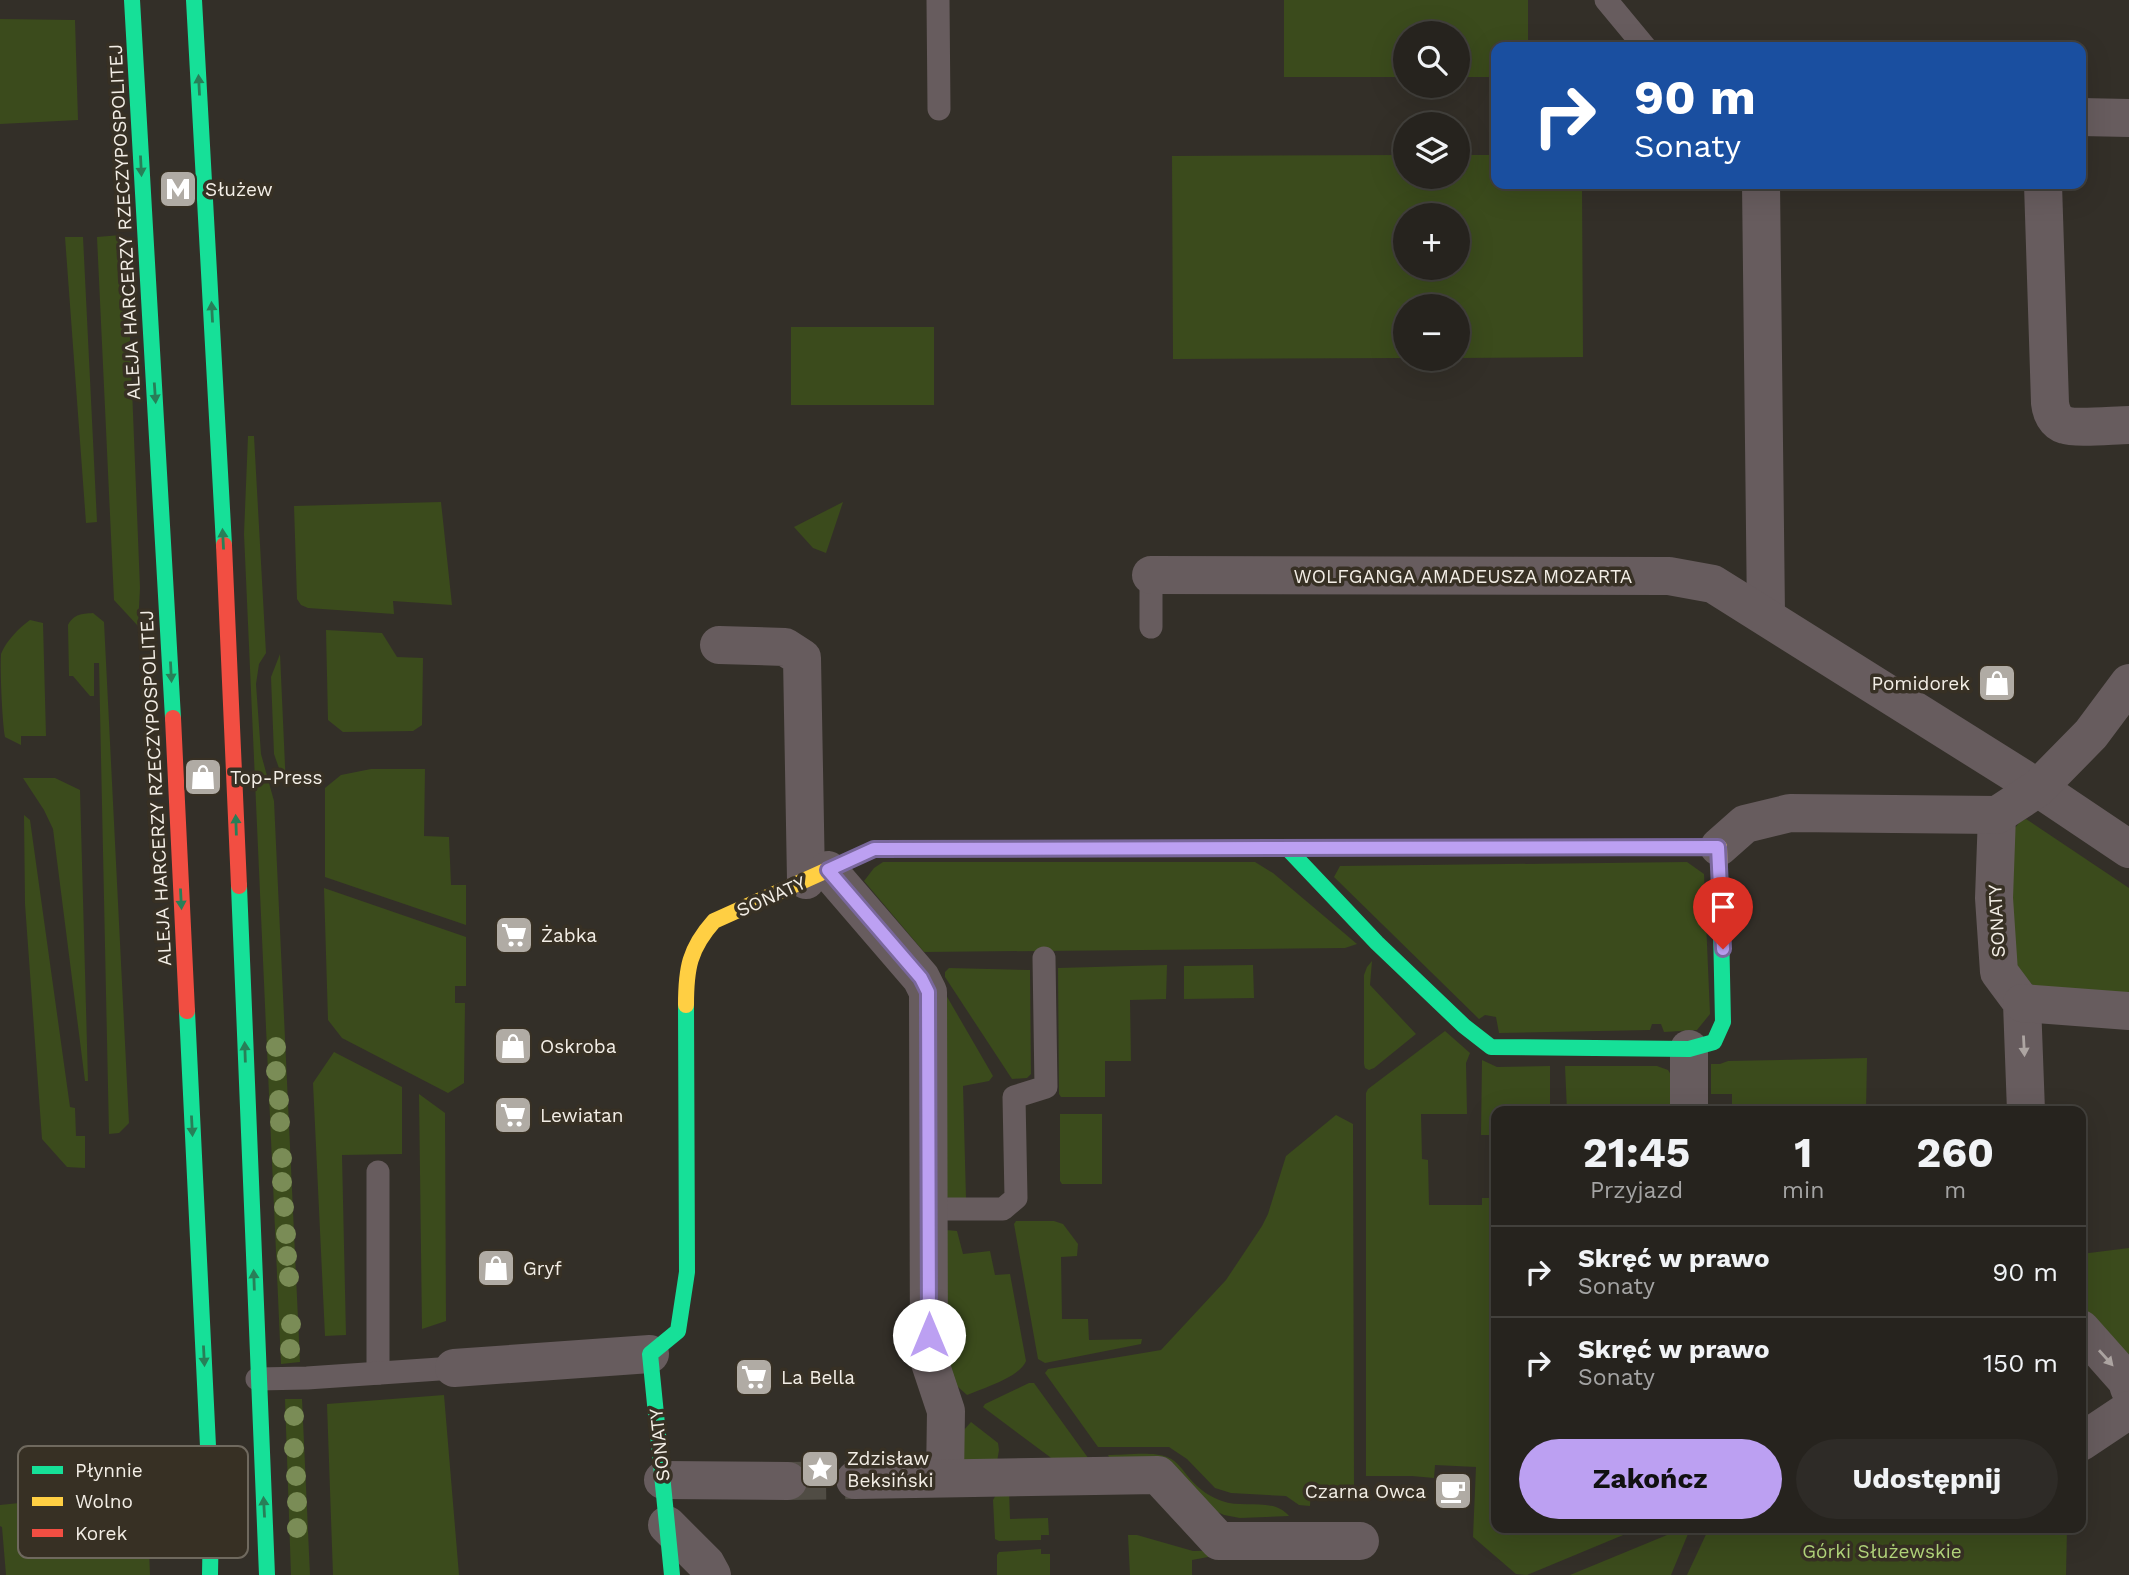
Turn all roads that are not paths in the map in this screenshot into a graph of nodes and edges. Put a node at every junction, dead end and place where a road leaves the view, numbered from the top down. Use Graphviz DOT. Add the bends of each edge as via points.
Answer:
graph roads {
  1 [pos="132,0"];
  2 [pos="194,0"];
  3 [pos="938,0"];
  4 [pos="1606,0"];
  5 [pos="1641,42"];
  6 [pos="939,109"];
  7 [pos="2086,117"];
  8 [pos="2129,118"];
  9 [pos="1761,189"];
  10 [pos="2043,189"];
  11 [pos="2129,425"];
  12 [pos="1152,575"];
  13 [pos="1766,615"];
  14 [pos="1151,627"];
  15 [pos="719,645"];
  16 [pos="2129,683"];
  17 [pos="2038,788"];
  18 [pos="1997,815"];
  19 [pos="1718,847"];
  20 [pos="1287,848"];
  21 [pos="2129,849"];
  22 [pos="817,875"];
  23 [pos="1044,958"];
  24 [pos="2022,1003"];
  25 [pos="2129,1012"];
  26 [pos="1689,1049"];
  27 [pos="1689,1106"];
  28 [pos="2026,1106"];
  29 [pos="378,1172"];
  30 [pos="930,1209"];
  31 [pos="2086,1335"];
  32 [pos="650,1354"];
  33 [pos="454,1368"];
  34 [pos="378,1373"];
  35 [pos="257,1379"];
  36 [pos="2129,1388"];
  37 [pos="2129,1410"];
  38 [pos="2086,1439"];
  39 [pos="208,1446"];
  40 [pos="945,1478"];
  41 [pos="663,1480"];
  42 [pos="855,1480"];
  43 [pos="788,1481"];
  44 [pos="667,1525"];
  45 [pos="1360,1541"];
  46 [pos="267,1575"];
  47 [pos="672,1575"];
  48 [pos="712,1575"];
  1 -- 39 [label="street, ALEJA HARCERZY RZECZYPOSPOLITEJ, one-way" via="169,631"];
  35 -- 2 [label="street, one-way" via="228,630"];
  3 -- 6 [label="lane"];
  4 -- 5 [label="lane"];
  7 -- 8 [label="street"];
  9 -- 13 [label="street"];
  10 -- 11 [label="street" via="2052,413 2067,426"];
  12 -- 13 [label="street, WOLFGANGA AMADEUSZA MOZARTA" via="1669,576 1713,584"];
  12 -- 14 [label="lane"];
  13 -- 17 [label="street, WOLFGANGA AMADEUSZA MOZARTA"];
  15 -- 22 [label="street" via="785,647 802,658"];
  16 -- 17 [label="street" via="2091,734"];
  17 -- 18 [label="street"];
  17 -- 21 [label="street, WOLFGANGA AMADEUSZA MOZARTA"];
  18 -- 19 [label="street" via="1790,813 1745,824"];
  18 -- 24 [label="street, SONATY" via="1994,898 1999,972"];
  19 -- 20 [label="street, SONATY"];
  19 -- 26 [label="street" via="1723,1023 1714,1042"];
  20 -- 22 [label="street, SONATY" via="874,849"];
  20 -- 26 [label="street" via="1377,943 1491,1047"];
  22 -- 30 [label="street" via="921,978 928,992"];
  22 -- 32 [label="street, SONATY" via="714,921 698,938 689,959 687,1272 678,1331"];
  23 -- 30 [label="lane" via="1046,1087 1014,1097 1016,1198 1003,1209"];
  24 -- 25 [label="street"];
  24 -- 28 [label="street, one-way"];
  26 -- 27 [label="street"];
  29 -- 34 [label="lane"];
  30 -- 40 [label="street" via="929,1360 946,1411"];
  31 -- 36 [label="street, one-way"];
  32 -- 33 [label="street"];
  32 -- 41 [label="street, SONATY"];
  33 -- 34 [label="lane"];
  34 -- 35 [label="lane"];
  46 -- 35 [label="street, one-way"];
  37 -- 38 [label="street"];
  40 -- 42 [label="street"];
  40 -- 45 [label="street" via="1158,1475 1219,1541"];
  41 -- 43 [label="street"];
  41 -- 44 [label="street, SONATY"];
  44 -- 47 [label="street, SONATY"];
  44 -- 48 [label="street"];
}
